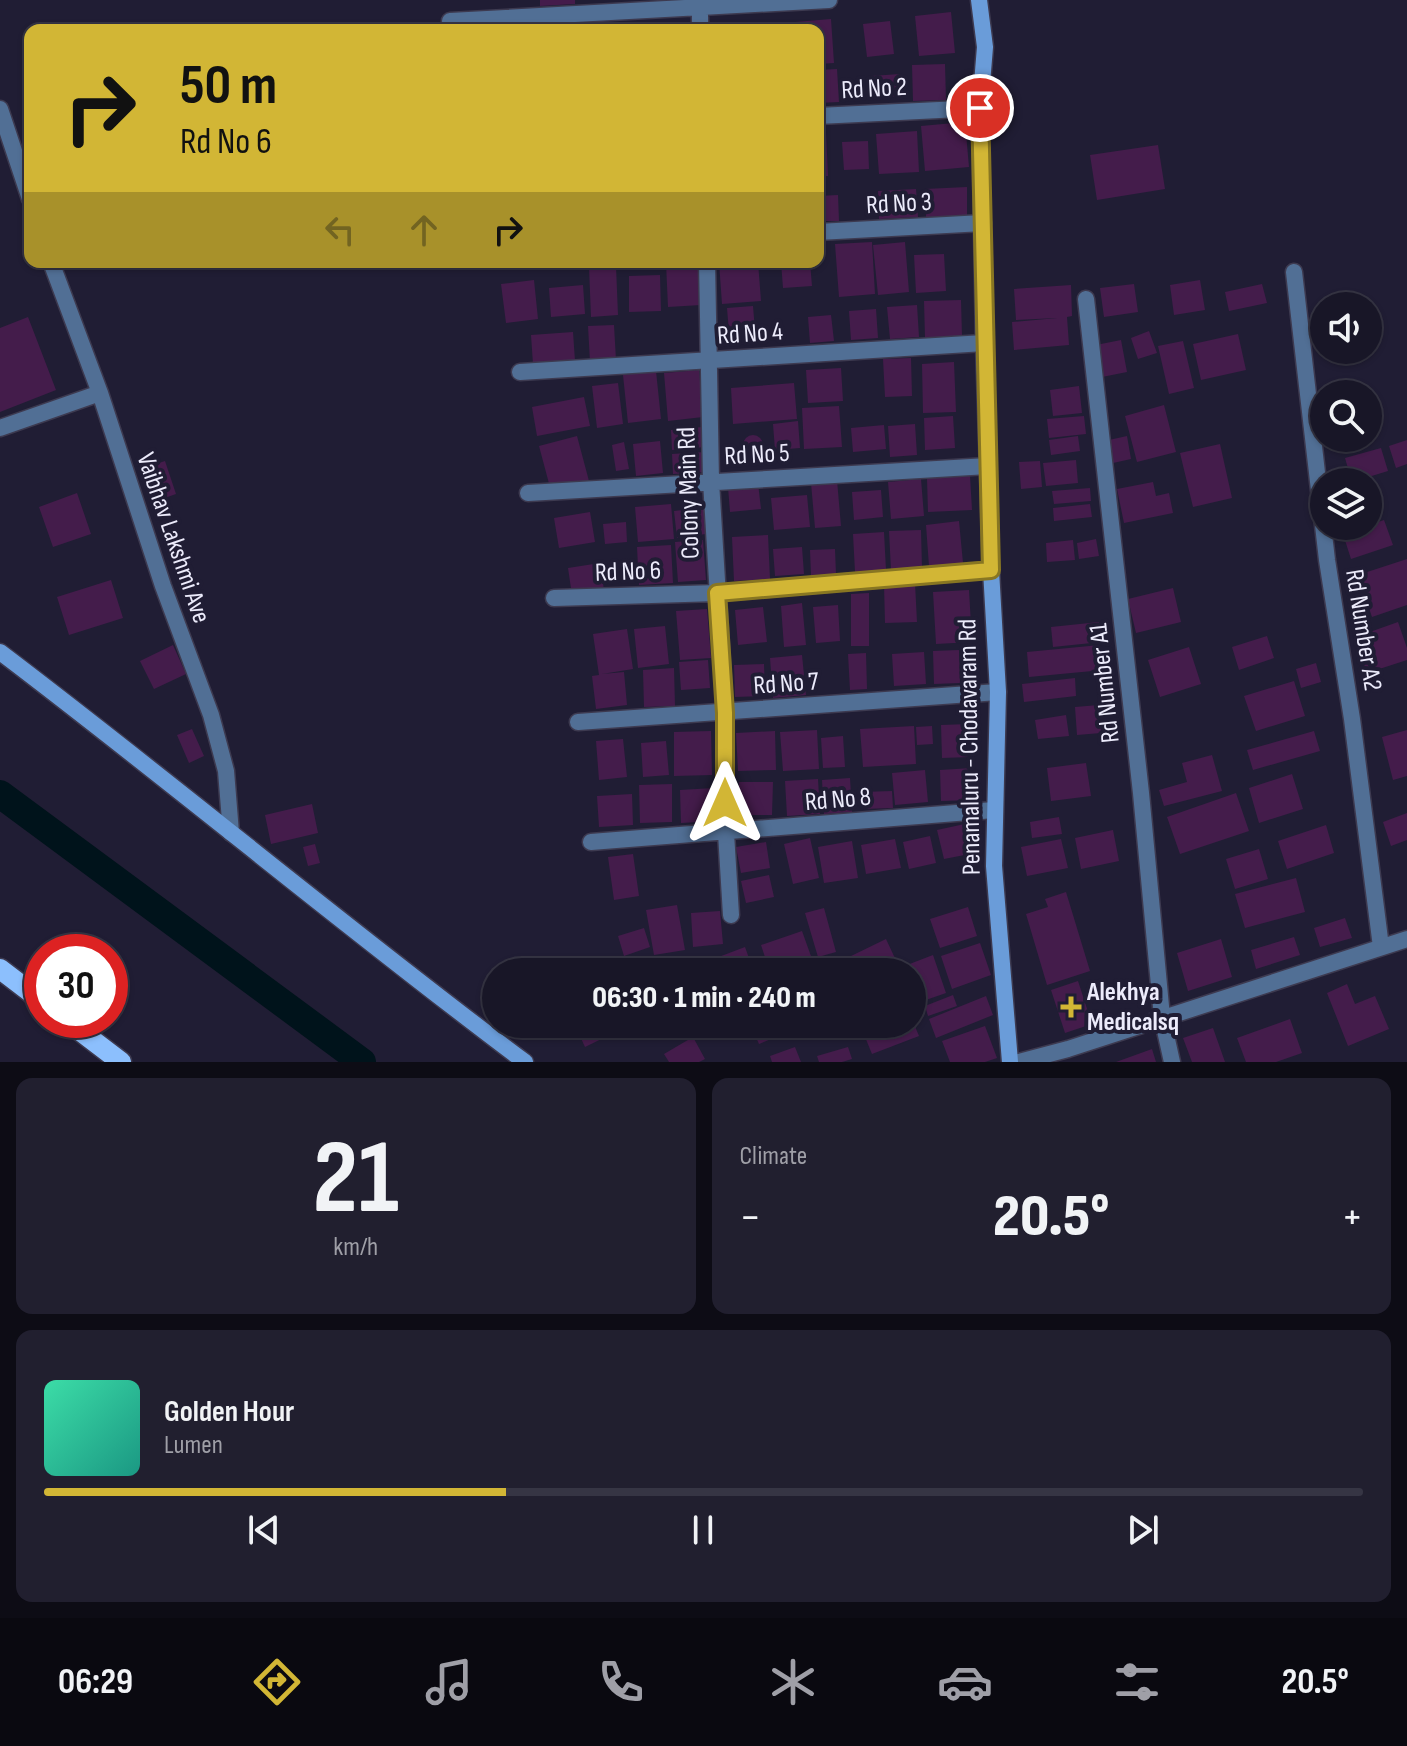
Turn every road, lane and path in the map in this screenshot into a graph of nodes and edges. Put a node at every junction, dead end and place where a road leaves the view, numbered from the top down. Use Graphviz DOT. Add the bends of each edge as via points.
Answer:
graph roads {
  1 [pos="829,0"];
  2 [pos="979,0"];
  3 [pos="700,3"];
  4 [pos="450,21"];
  5 [pos="700,24"];
  6 [pos="980,108"];
  7 [pos="0,109"];
  8 [pos="824,116"];
  9 [pos="24,181"];
  10 [pos="983,223"];
  11 [pos="824,232"];
  12 [pos="53,268"];
  13 [pos="707,268"];
  14 [pos="1294,272"];
  15 [pos="1086,299"];
  16 [pos="984,343"];
  17 [pos="708,361"];
  18 [pos="520,372"];
  19 [pos="100,393"];
  20 [pos="0,428"];
  21 [pos="988,466"];
  22 [pos="711,481"];
  23 [pos="528,493"];
  24 [pos="991,570"];
  25 [pos="717,593"];
  26 [pos="554,598"];
  27 [pos="0,652"];
  28 [pos="998,692"];
  29 [pos="725,713"];
  30 [pos="578,722"];
  31 [pos="994,810"];
  32 [pos="231,833"];
  33 [pos="726,833"];
  34 [pos="591,842"];
  35 [pos="731,915"];
  36 [pos="1407,939"];
  37 [pos="1381,947"];
  38 [pos="0,969"];
  39 [pos="24,987"];
  40 [pos="1162,1017"];
  41 [pos="90,1038"];
  42 [pos="121,1062"];
  43 [pos="525,1062"];
  44 [pos="1010,1062"];
  45 [pos="1019,1062"];
  46 [pos="1172,1062"];
  1 -- 3 [label="street"];
  2 -- 6 [label="main road, Penamaluru - Chodavaram Rd" via="985,47"];
  3 -- 4 [label="street"];
  3 -- 5 [label="street"];
  6 -- 8 [label="street, Rd No 2"];
  6 -- 10 [label="main road, Penamaluru - Chodavaram Rd"];
  7 -- 9 [label="street"];
  10 -- 11 [label="street, Rd No 3"];
  10 -- 16 [label="main road, Penamaluru - Chodavaram Rd"];
  12 -- 19 [label="street, Vaibhav Lakshmi Ave"];
  13 -- 17 [label="street, Colony Main Rd"];
  14 -- 37 [label="street, Rd Number A2" via="1327,560"];
  15 -- 40 [label="street, Rd Number A1"];
  16 -- 17 [label="street, Rd No 4"];
  16 -- 21 [label="main road, Penamaluru - Chodavaram Rd"];
  17 -- 18 [label="street, Rd No 4"];
  17 -- 22 [label="street, Colony Main Rd"];
  19 -- 20 [label="street"];
  19 -- 32 [label="street, Vaibhav Lakshmi Ave" via="211,715 226,771"];
  21 -- 22 [label="street, Rd No 5"];
  21 -- 24 [label="main road, Penamaluru - Chodavaram Rd"];
  22 -- 23 [label="street, Rd No 5"];
  22 -- 25 [label="street, Colony Main Rd"];
  24 -- 25 [label="street, Rd No 6"];
  24 -- 28 [label="main road, Penamaluru - Chodavaram Rd"];
  25 -- 26 [label="street, Rd No 6"];
  25 -- 29 [label="street, Colony Main Rd"];
  27 -- 32 [label="main road"];
  28 -- 29 [label="street, Rd No 7"];
  28 -- 31 [label="main road, Penamaluru - Chodavaram Rd"];
  29 -- 30 [label="street, Rd No 7"];
  29 -- 33 [label="street, Colony Main Rd"];
  31 -- 33 [label="street, Rd No 8"];
  31 -- 44 [label="main road, Penamaluru - Chodavaram Rd"];
  32 -- 43 [label="main road"];
  33 -- 34 [label="street, Rd No 8"];
  33 -- 35 [label="street, Colony Main Rd"];
  36 -- 37 [label="street"];
  37 -- 40 [label="street"];
  38 -- 39 [label="main road"];
  40 -- 45 [label="street"];
  40 -- 46 [label="street, Rd Number A1"];
  41 -- 42 [label="main road"];
}
